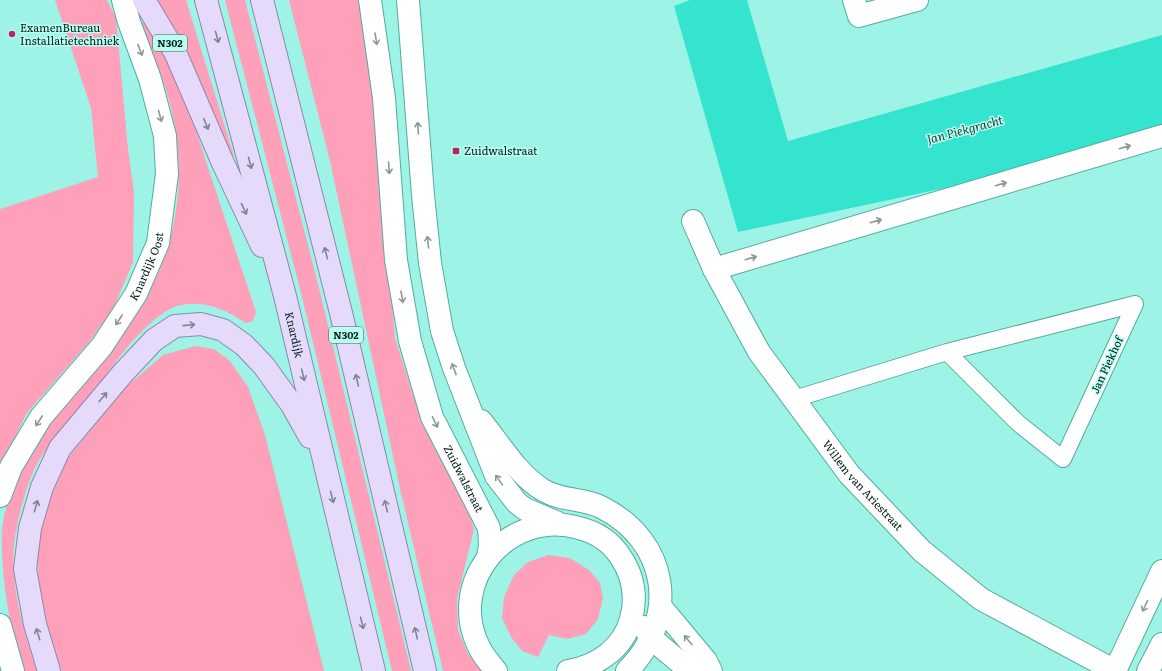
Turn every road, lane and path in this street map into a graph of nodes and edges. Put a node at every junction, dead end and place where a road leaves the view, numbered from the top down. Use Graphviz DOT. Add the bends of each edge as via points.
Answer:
graph roads {
  1 [pos="123,0"];
  2 [pos="144,0"];
  3 [pos="206,0"];
  4 [pos="262,0"];
  5 [pos="370,0"];
  6 [pos="408,0"];
  7 [pos="854,0"];
  8 [pos="917,0"];
  9 [pos="1162,136"];
  10 [pos="694,221"];
  11 [pos="714,269"];
  12 [pos="285,296"];
  13 [pos="947,352"];
  14 [pos="794,399"];
  15 [pos="469,405"];
  16 [pos="323,459"];
  17 [pos="0,496"];
  18 [pos="558,523"];
  19 [pos="488,557"];
  20 [pos="1162,571"];
  21 [pos="661,607"];
  22 [pos="634,611"];
  23 [pos="0,626"];
  24 [pos="652,638"];
  25 [pos="1162,644"];
  26 [pos="13,671"];
  27 [pos="49,671"];
  28 [pos="374,671"];
  29 [pos="425,671"];
  30 [pos="496,671"];
  31 [pos="568,671"];
  32 [pos="627,671"];
  33 [pos="690,671"];
  34 [pos="711,671"];
  35 [pos="1115,671"];
  36 [pos="1148,671"];
  1 -- 17 [label="street, Knardijk Oost, one-way" via="150,79 165,136 167,174 158,243 136,294 102,346 41,417 11,467"];
  2 -- 12 [label="main road, N302, one-way" via="175,52"];
  3 -- 12 [label="main road, Knardijk / N302, one-way"];
  29 -- 4 [label="main road, N302, one-way" via="334,284"];
  5 -- 19 [label="street, Zuidwalstraat, one-way" via="384,98 396,260 410,341 432,417 489,528"];
  15 -- 6 [label="street, one-way" via="442,331 430,263"];
  7 -- 8 [label="street" via="859,16"];
  11 -- 9 [label="street, one-way"];
  10 -- 11 [label="street, Willem van Ariestraat"];
  11 -- 14 [label="street, Willem van Ariestraat" via="759,352"];
  12 -- 16 [label="main road, Knardijk / N302, one-way"];
  13 -- 13 [label="lane, Jan Piekhof" via="1018,423 1063,458 1135,304"];
  13 -- 14 [label="lane, Jan Piekhof"];
  14 -- 35 [label="street, Willem van Ariestraat" via="849,474 922,551 981,599"];
  18 -- 15 [label="street, one-way" via="517,503 496,476"];
  15 -- 21 [label="street" via="523,476 544,491 564,499 600,506 630,526 642,539 658,571"];
  27 -- 16 [label="main road, one-way" via="35,624 25,569 30,528 42,487 60,448 154,340 175,326 201,324 223,330 244,345 264,366 292,405"];
  16 -- 28 [label="main road, Knardijk / N302, one-way"];
  18 -- 19 [label="street" via="542,524 519,532 499,545"];
  18 -- 22 [label="street" via="590,531 616,550 632,578"];
  19 -- 30 [label="street" via="474,584 470,615 478,646"];
  20 -- 35 [label="street, one-way"];
  21 -- 24 [label="street"];
  34 -- 21 [label="street, one-way" via="706,661"];
  22 -- 24 [label="street"];
  22 -- 31 [label="street" via="621,640 610,653 597,662"];
  23 -- 26 [label="street"];
  24 -- 32 [label="street"];
  24 -- 33 [label="street"];
  25 -- 36 [label="street"];
}
